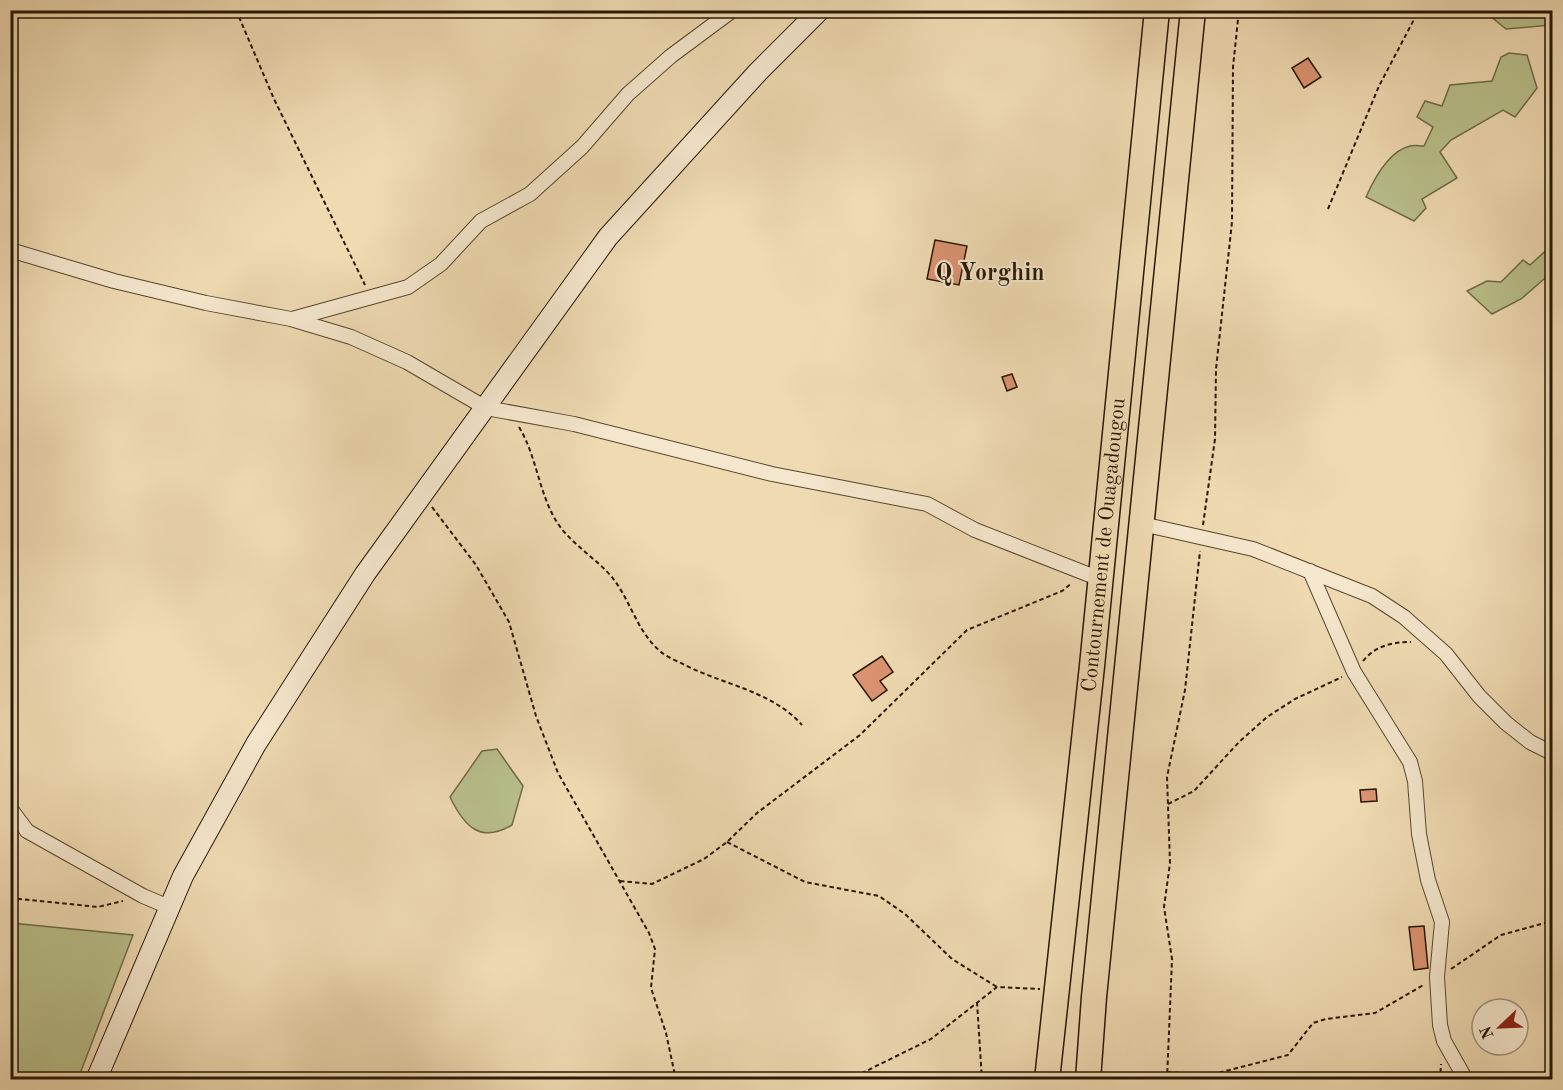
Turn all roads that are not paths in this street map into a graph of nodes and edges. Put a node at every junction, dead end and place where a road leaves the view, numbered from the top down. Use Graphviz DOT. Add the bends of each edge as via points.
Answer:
graph roads {
  1 [pos="733,10"];
  2 [pos="820,10"];
  3 [pos="1157,10"];
  4 [pos="1193,10"];
  5 [pos="10,250"];
  6 [pos="291,320"];
  7 [pos="486,408"];
  8 [pos="1142,525"];
  9 [pos="1310,571"];
  10 [pos="1092,576"];
  11 [pos="1552,753"];
  12 [pos="10,808"];
  13 [pos="169,907"];
  14 [pos="1057,990"];
  15 [pos="1094,997"];
  16 [pos="96,1080"];
  17 [pos="1047,1080"];
  18 [pos="1088,1080"];
  19 [pos="1466,1080"];
  1 -- 6 [label="street" via="628,94 582,147 530,194 481,221 441,264 408,287"];
  2 -- 7 [label="main road" via="608,237"];
  3 -- 10 [label="highway, Contournement de Ouagadougou"];
  4 -- 8 [label="highway, Contournement de Ouagadougou"];
  5 -- 6 [label="street" via="114,281"];
  6 -- 7 [label="street" via="351,337 407,362"];
  7 -- 10 [label="street" via="574,424 772,474 927,504 975,530"];
  7 -- 13 [label="main road" via="365,574 256,744"];
  8 -- 9 [label="street" via="1253,549"];
  8 -- 15 [label="highway, Contournement de Ouagadougou"];
  9 -- 11 [label="street" via="1372,597 1404,616 1446,654 1506,723"];
  9 -- 19 [label="street" via="1354,672 1410,762 1428,880 1442,922 1437,977 1444,1041"];
  10 -- 14 [label="highway, Contournement de Ouagadougou"];
  12 -- 13 [label="street" via="27,831"];
  13 -- 16 [label="main road"];
  14 -- 15 [label="highway"];
  14 -- 17 [label="highway, Contournement de Ouagadougou"];
  15 -- 18 [label="highway, Contournement de Ouagadougou"];
}
